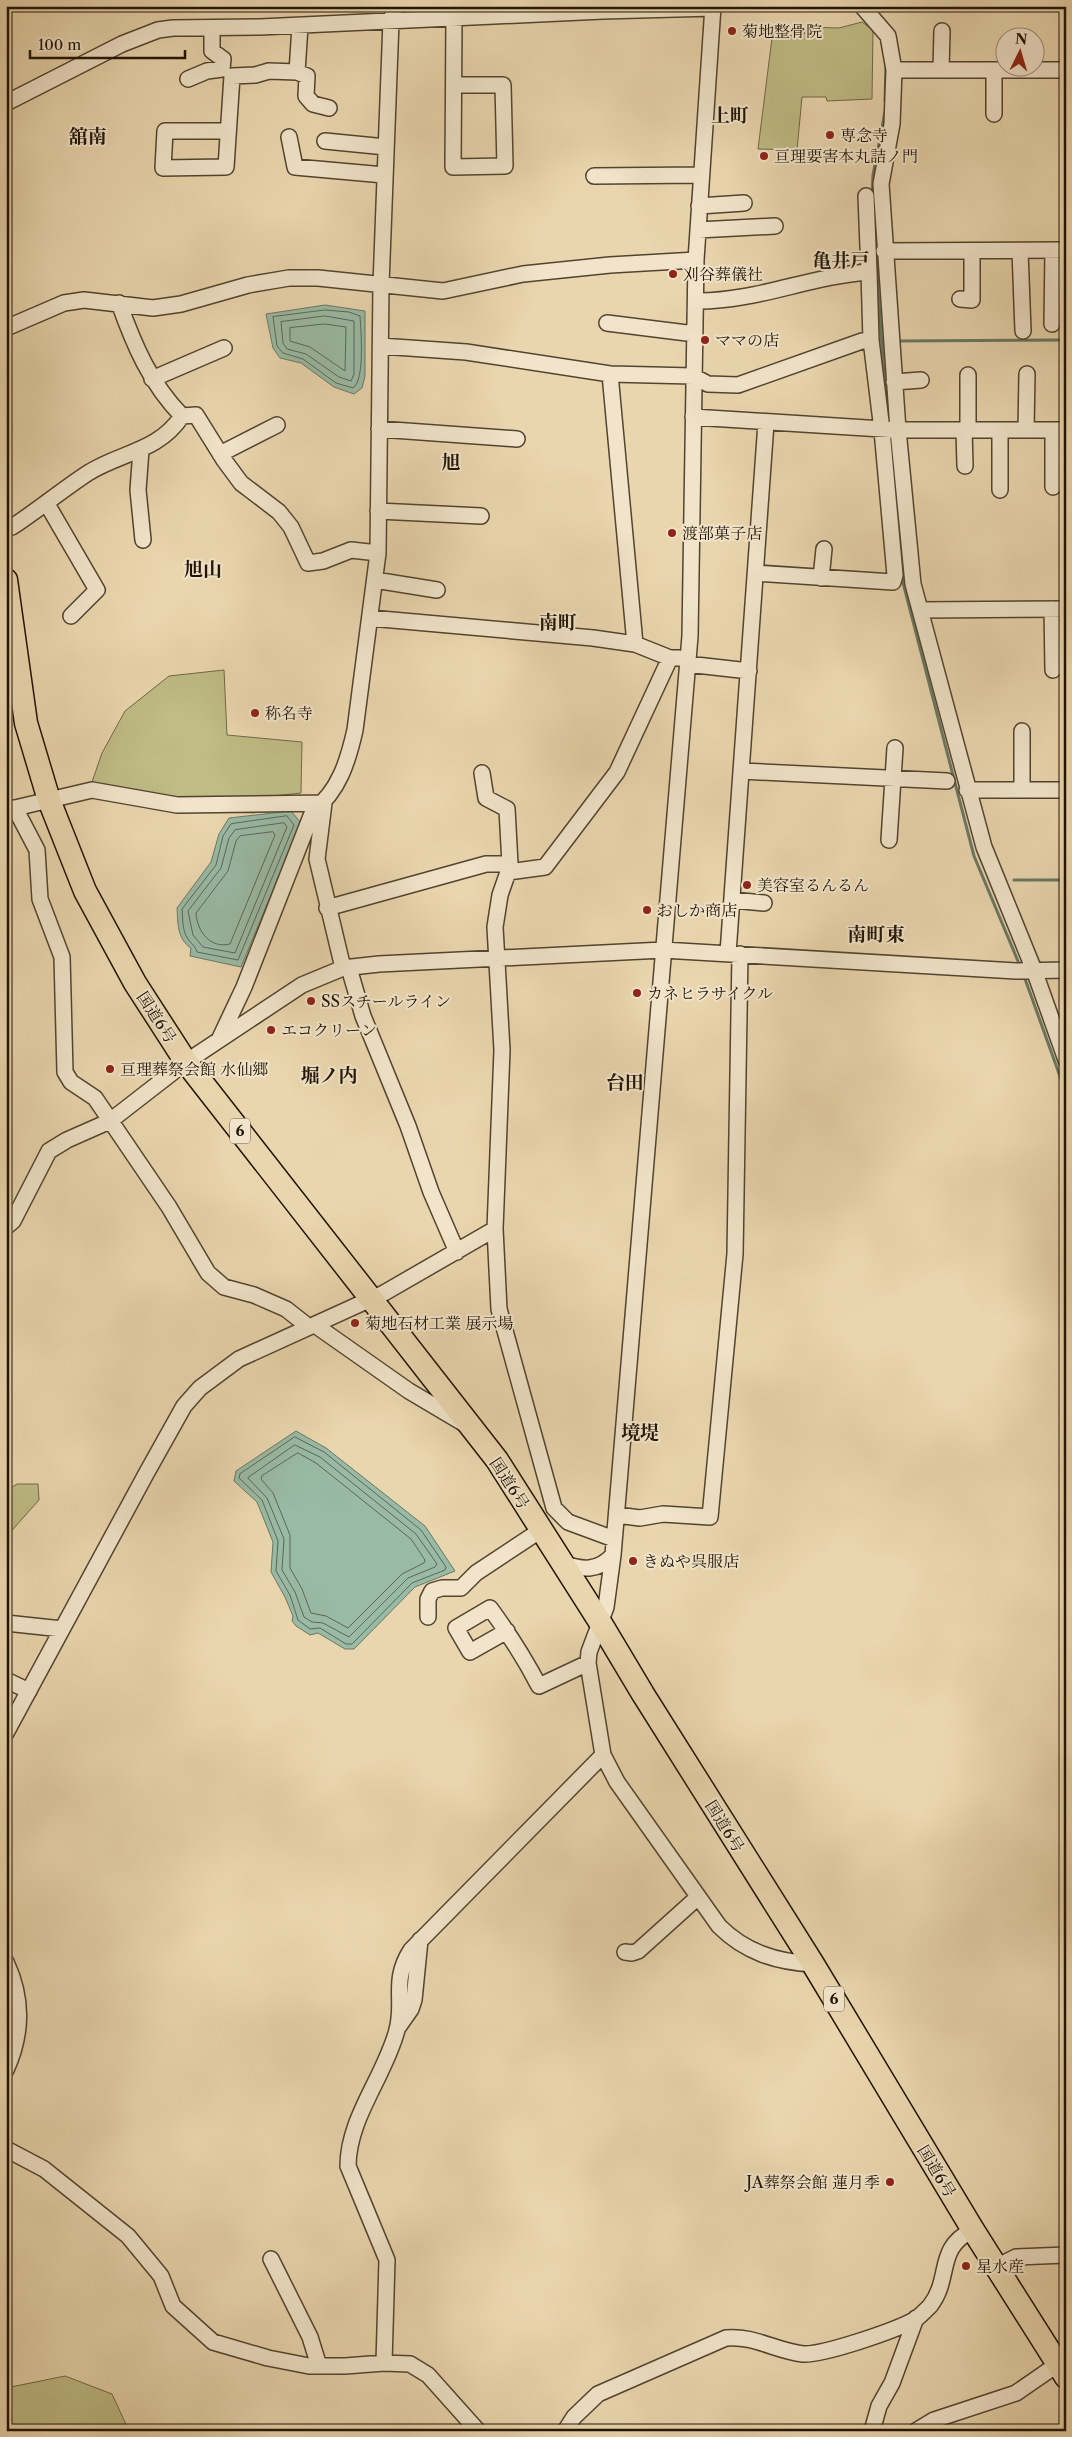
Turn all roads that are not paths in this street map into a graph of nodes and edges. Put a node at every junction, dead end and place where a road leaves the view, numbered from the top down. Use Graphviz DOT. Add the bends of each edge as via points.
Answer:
graph roads {
  1 [pos="862,6"];
  2 [pos="713,7"];
  3 [pos="506,11"];
  4 [pos="393,13"];
  5 [pos="454,17"];
  6 [pos="300,26"];
  7 [pos="212,28"];
  8 [pos="942,31"];
  9 [pos="894,70"];
  10 [pos="941,70"];
  11 [pos="994,70"];
  12 [pos="1044,70"];
  13 [pos="1066,70"];
  14 [pos="297,72"];
  15 [pos="994,78"];
  16 [pos="188,79"];
  17 [pos="454,85"];
  18 [pos="6,103"];
  19 [pos="330,108"];
  20 [pos="994,114"];
  21 [pos="228,131"];
  22 [pos="289,137"];
  23 [pos="325,141"];
  24 [pos="386,147"];
  25 [pos="384,175"];
  26 [pos="594,176"];
  27 [pos="701,176"];
  28 [pos="866,196"];
  29 [pos="744,203"];
  30 [pos="699,206"];
  31 [pos="775,226"];
  32 [pos="698,230"];
  33 [pos="884,250"];
  34 [pos="972,251"];
  35 [pos="1020,251"];
  36 [pos="1059,251"];
  37 [pos="696,260"];
  38 [pos="869,272"];
  39 [pos="381,285"];
  40 [pos="960,299"];
  41 [pos="696,301"];
  42 [pos="119,303"];
  43 [pos="606,323"];
  44 [pos="1052,324"];
  45 [pos="6,328"];
  46 [pos="1023,331"];
  47 [pos="695,334"];
  48 [pos="871,340"];
  49 [pos="381,346"];
  50 [pos="224,348"];
  51 [pos="610,374"];
  52 [pos="1027,374"];
  53 [pos="968,375"];
  54 [pos="694,376"];
  55 [pos="152,379"];
  56 [pos="921,380"];
  57 [pos="894,382"];
  58 [pos="182,416"];
  59 [pos="693,417"];
  60 [pos="766,423"];
  61 [pos="277,425"];
  62 [pos="380,429"];
  63 [pos="890,430"];
  64 [pos="966,430"];
  65 [pos="1000,430"];
  66 [pos="1026,430"];
  67 [pos="1059,430"];
  68 [pos="517,439"];
  69 [pos="141,450"];
  70 [pos="220,454"];
  71 [pos="965,466"];
  72 [pos="1053,488"];
  73 [pos="1000,490"];
  74 [pos="48,504"];
  75 [pos="378,511"];
  76 [pos="481,516"];
  77 [pos="12,527"];
  78 [pos="143,540"];
  79 [pos="824,550"];
  80 [pos="378,553"];
  81 [pos="756,573"];
  82 [pos="822,578"];
  83 [pos="6,580"];
  84 [pos="375,580"];
  85 [pos="437,590"];
  86 [pos="1059,609"];
  87 [pos="920,610"];
  88 [pos="71,616"];
  89 [pos="370,618"];
  90 [pos="635,644"];
  91 [pos="670,658"];
  92 [pos="687,662"];
  93 [pos="1052,670"];
  94 [pos="748,671"];
  95 [pos="1022,731"];
  96 [pos="895,748"];
  97 [pos="741,772"];
  98 [pos="482,773"];
  99 [pos="892,778"];
  100 [pos="947,781"];
  101 [pos="967,790"];
  102 [pos="1022,790"];
  103 [pos="1066,790"];
  104 [pos="49,800"];
  105 [pos="324,803"];
  106 [pos="10,808"];
  107 [pos="889,840"];
  108 [pos="509,868"];
  109 [pos="732,900"];
  110 [pos="764,903"];
  111 [pos="327,908"];
  112 [pos="663,950"];
  113 [pos="734,954"];
  114 [pos="496,960"];
  115 [pos="346,968"];
  116 [pos="1034,970"];
  117 [pos="1066,970"];
  118 [pos="218,1042"];
  119 [pos="1066,1060"];
  120 [pos="186,1062"];
  121 [pos="110,1121"];
  122 [pos="6,1227"];
  123 [pos="495,1229"];
  124 [pos="457,1252"];
  125 [pos="370,1300"];
  126 [pos="312,1326"];
  127 [pos="470,1427"];
  128 [pos="617,1515"];
  129 [pos="541,1530"];
  130 [pos="614,1539"];
  131 [pos="613,1555"];
  132 [pos="562,1563"];
  133 [pos="428,1617"];
  134 [pos="600,1622"];
  135 [pos="6,1623"];
  136 [pos="62,1629"];
  137 [pos="507,1630"];
  138 [pos="588,1663"];
  139 [pos="6,1680"];
  140 [pos="28,1691"];
  141 [pos="6,1733"];
  142 [pos="603,1755"];
  143 [pos="698,1896"];
  144 [pos="625,1952"];
  145 [pos="6,1962"];
  146 [pos="813,1964"];
  147 [pos="6,2070"];
  148 [pos="6,2149"];
  149 [pos="972,2230"];
  150 [pos="1066,2255"];
  151 [pos="271,2259"];
  152 [pos="996,2267"];
  153 [pos="916,2318"];
  154 [pos="384,2363"];
  155 [pos="319,2366"];
  156 [pos="1062,2370"];
  157 [pos="478,2431"];
  158 [pos="565,2431"];
  159 [pos="872,2431"];
  160 [pos="916,2431"];
  1 -- 9 [label="street" via="888,36"];
  2 -- 3 [label="street"];
  2 -- 27 [label="street"];
  3 -- 5 [label="street"];
  4 -- 5 [label="street"];
  4 -- 6 [label="street"];
  4 -- 24 [label="street"];
  5 -- 17 [label="street"];
  6 -- 7 [label="street"];
  6 -- 14 [label="street"];
  7 -- 16 [label="street" via="212,51 223,59 222,69"];
  7 -- 18 [label="street" via="158,30 122,44"];
  8 -- 10 [label="street"];
  9 -- 10 [label="street"];
  9 -- 33 [label="street" via="892,124 881,184"];
  10 -- 11 [label="street"];
  12 -- 13 [label="street"];
  14 -- 19 [label="street" via="306,76 306,96 313,104"];
  14 -- 21 [label="street" via="269,71 232,76"];
  15 -- 20 [label="street"];
  17 -- 17 [label="street" via="453,166 506,166 504,85"];
  21 -- 21 [label="street" via="226,167 163,168 165,131"];
  22 -- 25 [label="street" via="295,167"];
  23 -- 24 [label="street"];
  24 -- 25 [label="street"];
  25 -- 39 [label="street"];
  26 -- 27 [label="street"];
  27 -- 30 [label="street"];
  28 -- 38 [label="street"];
  29 -- 30 [label="street"];
  30 -- 32 [label="street"];
  31 -- 32 [label="street"];
  32 -- 37 [label="street"];
  33 -- 34 [label="street"];
  33 -- 57 [label="street"];
  34 -- 35 [label="street"];
  34 -- 40 [label="street" via="972,300"];
  35 -- 36 [label="street"];
  35 -- 46 [label="street"];
  36 -- 44 [label="street"];
  37 -- 39 [label="street" via="523,274 443,291"];
  37 -- 41 [label="street"];
  38 -- 41 [label="street" via="822,278 715,302"];
  38 -- 48 [label="street"];
  39 -- 42 [label="street" via="289,278 248,284 181,304 153,308"];
  39 -- 49 [label="street"];
  41 -- 47 [label="street"];
  42 -- 45 [label="street" via="84,300 64,303"];
  42 -- 55 [label="street" via="139,357"];
  43 -- 47 [label="street"];
  47 -- 54 [label="street"];
  48 -- 54 [label="street" via="738,385 708,384"];
  48 -- 63 [label="street"];
  49 -- 51 [label="street" via="466,352"];
  49 -- 62 [label="street"];
  50 -- 55 [label="street"];
  51 -- 54 [label="street"];
  51 -- 90 [label="street"];
  52 -- 66 [label="street"];
  53 -- 64 [label="street"];
  54 -- 59 [label="street"];
  55 -- 58 [label="street"];
  56 -- 57 [label="street"];
  57 -- 63 [label="street"];
  58 -- 69 [label="street" via="172,430"];
  58 -- 70 [label="street" via="196,415"];
  59 -- 60 [label="street"];
  59 -- 92 [label="street"];
  60 -- 63 [label="street"];
  60 -- 81 [label="street"];
  61 -- 70 [label="street"];
  62 -- 68 [label="street"];
  62 -- 75 [label="street"];
  63 -- 64 [label="street"];
  63 -- 82 [label="street" via="893,582"];
  63 -- 87 [label="street" via="913,584"];
  64 -- 65 [label="street"];
  64 -- 71 [label="street"];
  65 -- 66 [label="street"];
  65 -- 73 [label="street"];
  66 -- 67 [label="street"];
  67 -- 72 [label="street"];
  69 -- 74 [label="street" via="88,473"];
  69 -- 78 [label="street" via="138,490"];
  70 -- 80 [label="street" via="241,483 279,512 291,527 308,563 323,561 350,550"];
  74 -- 77 [label="street"];
  74 -- 88 [label="street" via="97,590"];
  75 -- 76 [label="street"];
  75 -- 80 [label="street"];
  79 -- 82 [label="street"];
  80 -- 84 [label="street"];
  81 -- 82 [label="street"];
  81 -- 94 [label="street"];
  83 -- 104 [label="highway, 国道6号 / 6" via="26,723"];
  84 -- 85 [label="street"];
  84 -- 89 [label="street"];
  86 -- 87 [label="street"];
  86 -- 93 [label="street"];
  87 -- 101 [label="street"];
  89 -- 90 [label="street"];
  89 -- 105 [label="street" via="356,730 339,781"];
  90 -- 91 [label="street"];
  91 -- 92 [label="street"];
  91 -- 108 [label="street" via="617,772 545,867"];
  92 -- 94 [label="street"];
  92 -- 112 [label="street"];
  94 -- 97 [label="street"];
  95 -- 102 [label="street"];
  96 -- 99 [label="street"];
  97 -- 99 [label="street"];
  97 -- 109 [label="street"];
  98 -- 108 [label="street" via="486,798 507,809"];
  99 -- 100 [label="street"];
  99 -- 107 [label="street"];
  101 -- 102 [label="street"];
  101 -- 116 [label="street" via="984,847"];
  102 -- 103 [label="street"];
  104 -- 105 [label="street" via="92,790 177,805"];
  104 -- 106 [label="street"];
  104 -- 120 [label="highway, 国道6号 / 6" via="85,891 135,983"];
  105 -- 111 [label="street" via="317,859"];
  105 -- 118 [label="street" via="313,811 244,988"];
  106 -- 121 [label="street" via="37,850 40,899 62,957 65,1072 71,1082 95,1098"];
  108 -- 111 [label="street" via="486,864 459,869 429,881"];
  108 -- 114 [label="street" via="500,895 495,927"];
  109 -- 110 [label="street"];
  109 -- 113 [label="street"];
  111 -- 115 [label="street"];
  112 -- 113 [label="street"];
  112 -- 114 [label="street"];
  112 -- 128 [label="street"];
  113 -- 116 [label="street"];
  113 -- 128 [label="street" via="735,1254 710,1517 663,1514 640,1518"];
  114 -- 115 [label="street"];
  114 -- 123 [label="street" via="502,1050"];
  115 -- 118 [label="street" via="302,985"];
  115 -- 124 [label="street"];
  116 -- 117 [label="street"];
  116 -- 119 [label="street"];
  118 -- 120 [label="street"];
  120 -- 121 [label="street"];
  120 -- 125 [label="highway, 国道6号 / 6"];
  121 -- 122 [label="street" via="48,1151 13,1221"];
  121 -- 126 [label="street" via="169,1207 208,1273 224,1287 286,1309"];
  123 -- 124 [label="street"];
  123 -- 130 [label="street" via="499,1309 554,1508 568,1522"];
  124 -- 125 [label="street"];
  125 -- 126 [label="street"];
  125 -- 127 [label="highway, 国道6号 / 6"];
  126 -- 127 [label="street" via="409,1391"];
  126 -- 136 [label="street" via="238,1359 200,1388 184,1406"];
  127 -- 129 [label="highway, 国道6号 / 6" via="496,1460"];
  128 -- 130 [label="street"];
  129 -- 132 [label="highway, 国道6号 / 6"];
  129 -- 133 [label="street" via="476,1573 461,1588 432,1591 428,1599"];
  130 -- 131 [label="street"];
  131 -- 132 [label="street" via="596,1568 581,1569"];
  131 -- 134 [label="street" via="606,1608"];
  132 -- 134 [label="highway, 国道6号 / 6"];
  134 -- 138 [label="street" via="588,1652"];
  134 -- 146 [label="highway, 国道6号 / 6"];
  135 -- 136 [label="street"];
  136 -- 140 [label="street"];
  137 -- 138 [label="street" via="522,1651 538,1686"];
  138 -- 142 [label="street"];
  139 -- 140 [label="street"];
  140 -- 141 [label="street"];
  142 -- 143 [label="street" via="617,1782"];
  142 -- 154 [label="street" via="420,1940 404,1961 398,1982 397,2029 348,2155 348,2166 387,2260"];
  143 -- 144 [label="street" via="638,1951"];
  143 -- 146 [label="street" via="734,1942 776,1959"];
  145 -- 147 [label="street" via="17,1991 19,2022 18,2038"];
  146 -- 149 [label="highway, 国道6号 / 6"];
  148 -- 155 [label="street" via="44,2170 128,2236 161,2276 173,2306 213,2342 268,2358"];
  149 -- 152 [label="highway, 国道6号 / 6"];
  149 -- 153 [label="street" via="951,2245 938,2291 930,2306"];
  150 -- 152 [label="street" via="1016,2257"];
  151 -- 155 [label="street" via="310,2337"];
  152 -- 156 [label="highway, 国道6号 / 6"];
  153 -- 158 [label="street" via="882,2333 806,2354 740,2337 726,2338 598,2394 574,2417"];
  153 -- 159 [label="street" via="892,2382 879,2406"];
  154 -- 155 [label="street"];
  154 -- 157 [label="street" via="410,2364 420,2368"];
  156 -- 160 [label="street" via="1016,2393 934,2420"];
}
